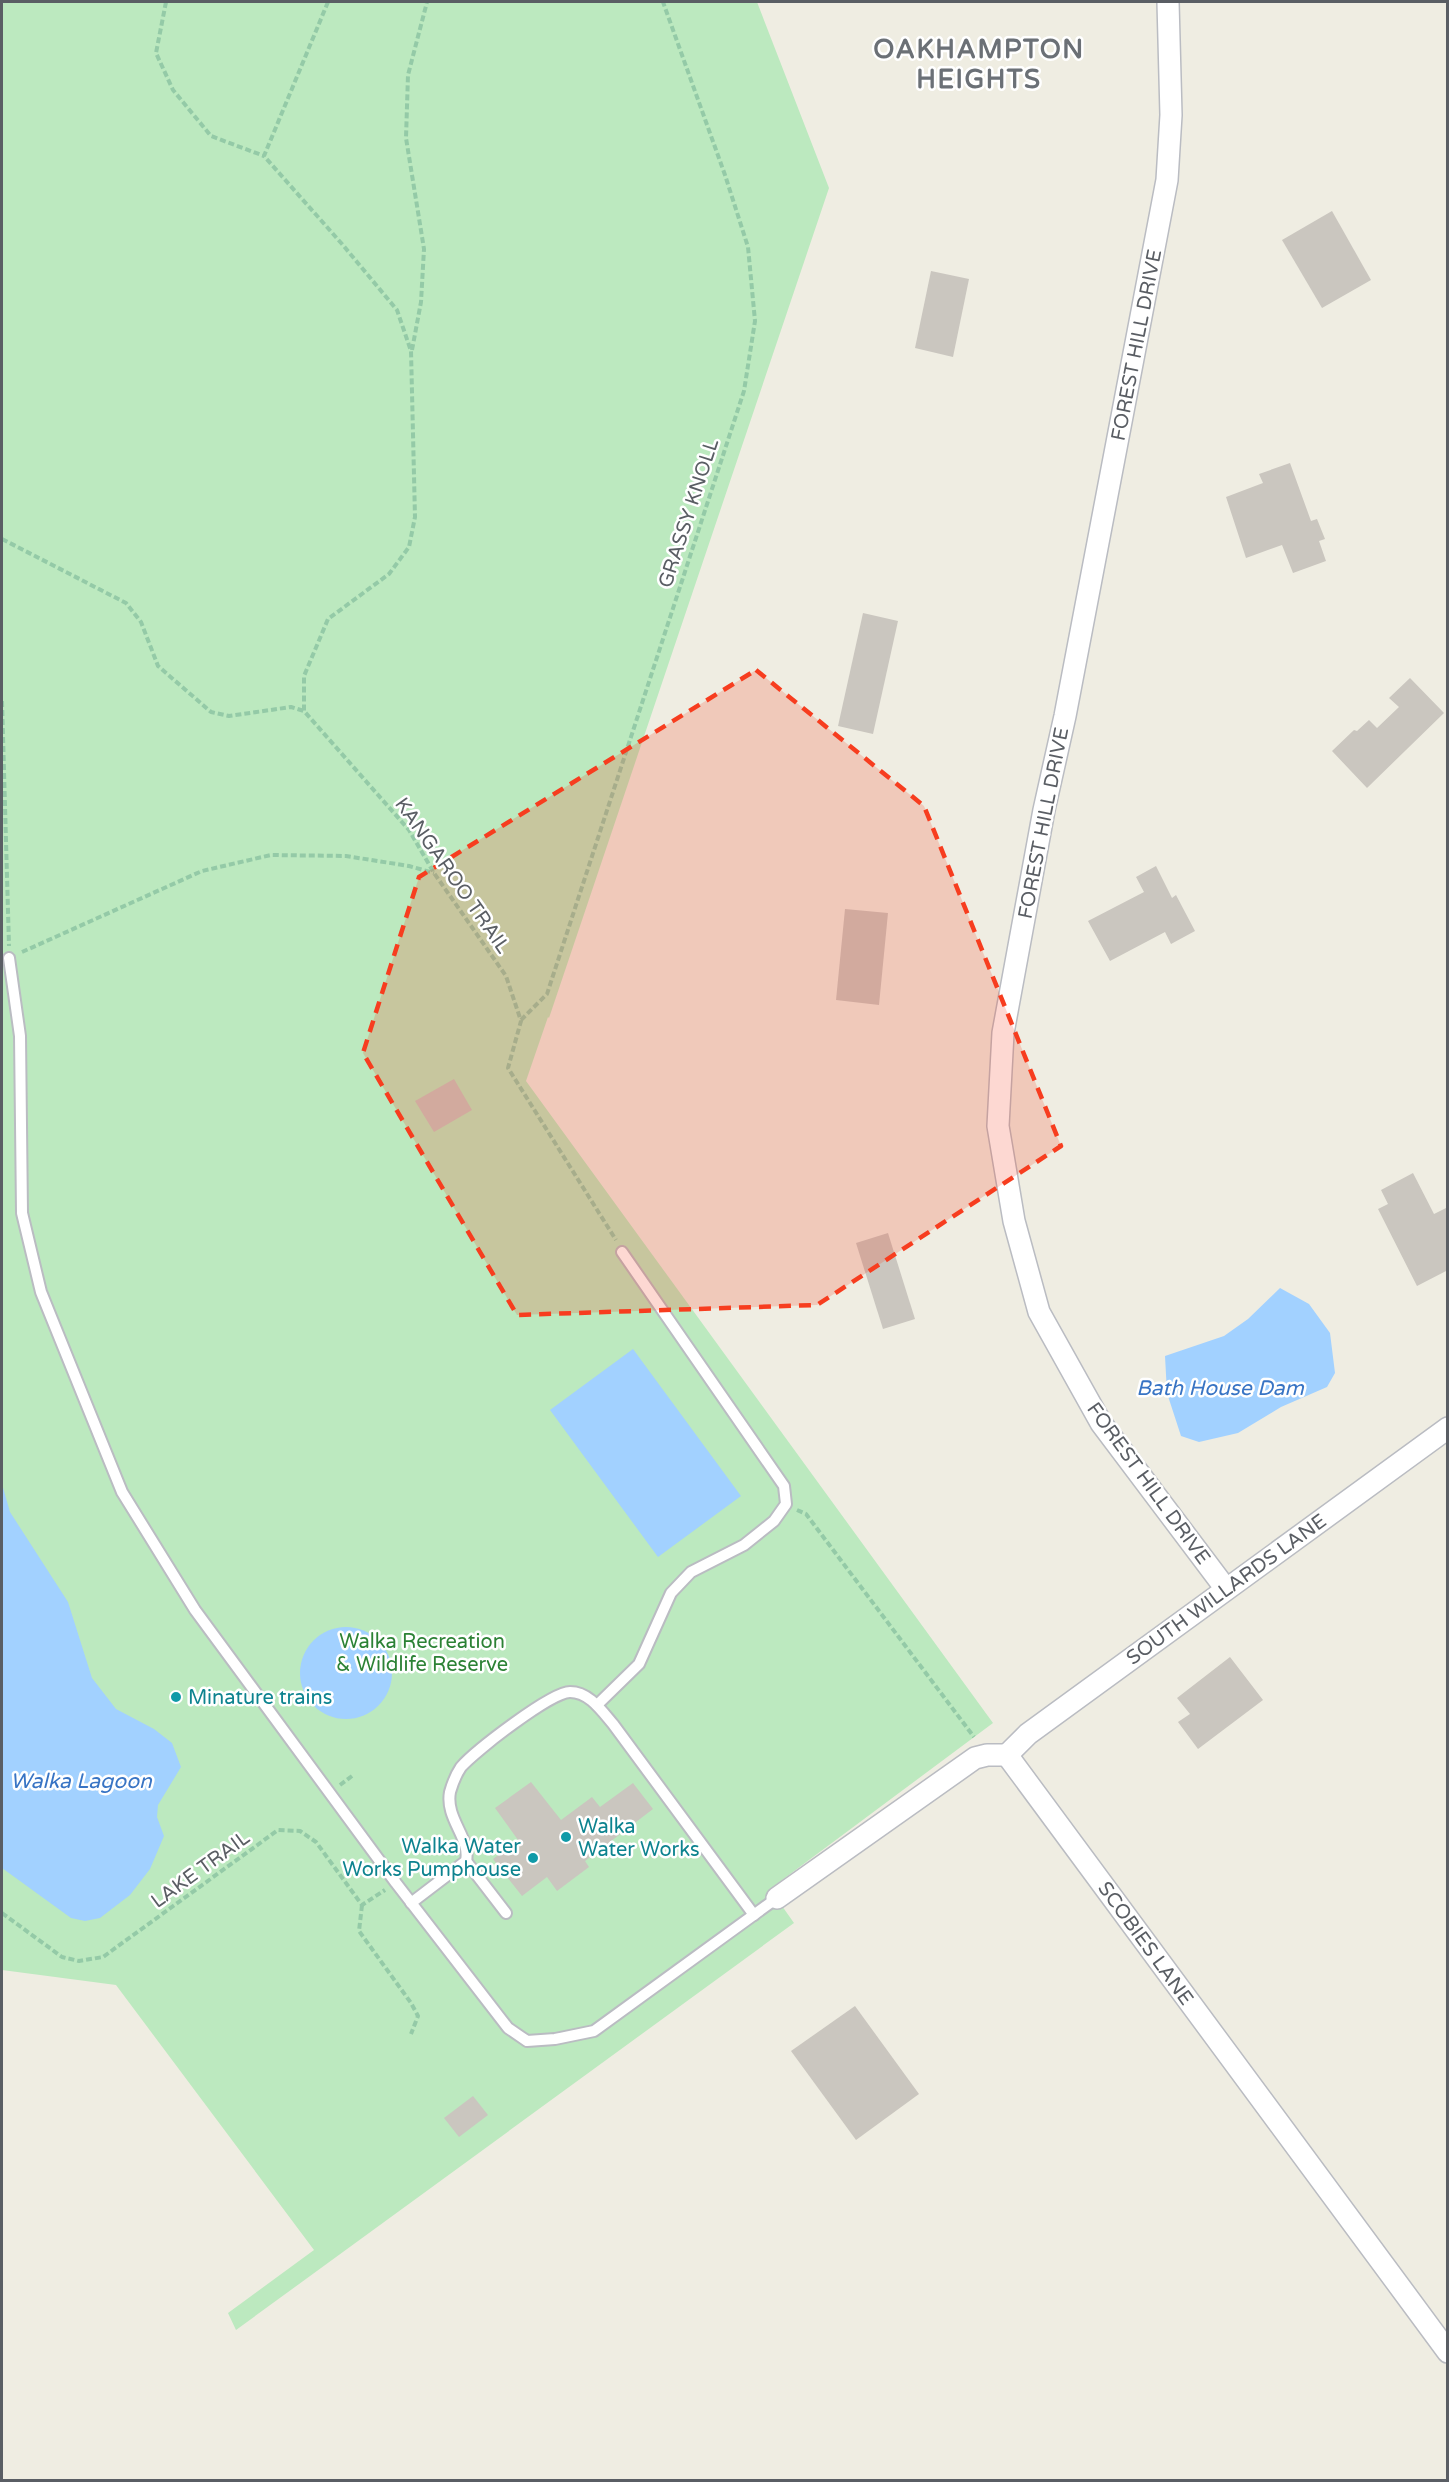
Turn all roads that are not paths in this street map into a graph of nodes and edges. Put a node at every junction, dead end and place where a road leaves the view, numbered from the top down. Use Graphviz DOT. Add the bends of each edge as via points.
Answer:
graph roads {
  1 [pos="1168,2"];
  2 [pos="9,958"];
  3 [pos="622,1252"];
  4 [pos="1448,1428"];
  5 [pos="1226,1589"];
  6 [pos="597,1705"];
  7 [pos="997,1755"];
  8 [pos="466,1861"];
  9 [pos="777,1898"];
  10 [pos="411,1903"];
  11 [pos="506,1913"];
  12 [pos="754,1915"];
  13 [pos="1448,2352"];
  1 -- 5 [label="street, FOREST HILL DRIVE" via="1171,115 1167,180 1003,1033 998,1126 1014,1221 1039,1312 1101,1422"];
  2 -- 10 [label="lane" via="20,1036 22,1213 41,1292 122,1492 195,1610"];
  3 -- 6 [label="lane" via="784,1486 786,1504 774,1521 744,1545 691,1572 671,1593 639,1664"];
  4 -- 5 [label="street, SOUTH WILLARDS LANE"];
  5 -- 7 [label="street, SOUTH WILLARDS LANE"];
  6 -- 8 [label="lane" via="586,1696 569,1692 550,1698 459,1770 450,1793 453,1820 468,1851"];
  6 -- 12 [label="lane"];
  7 -- 9 [label="street" via="975,1758"];
  7 -- 13 [label="street, SCOBIES LANE"];
  8 -- 10 [label="lane"];
  8 -- 11 [label="lane"];
  9 -- 12 [label="lane"];
  10 -- 12 [label="lane" via="508,2028 527,2041 594,2031"];
}
